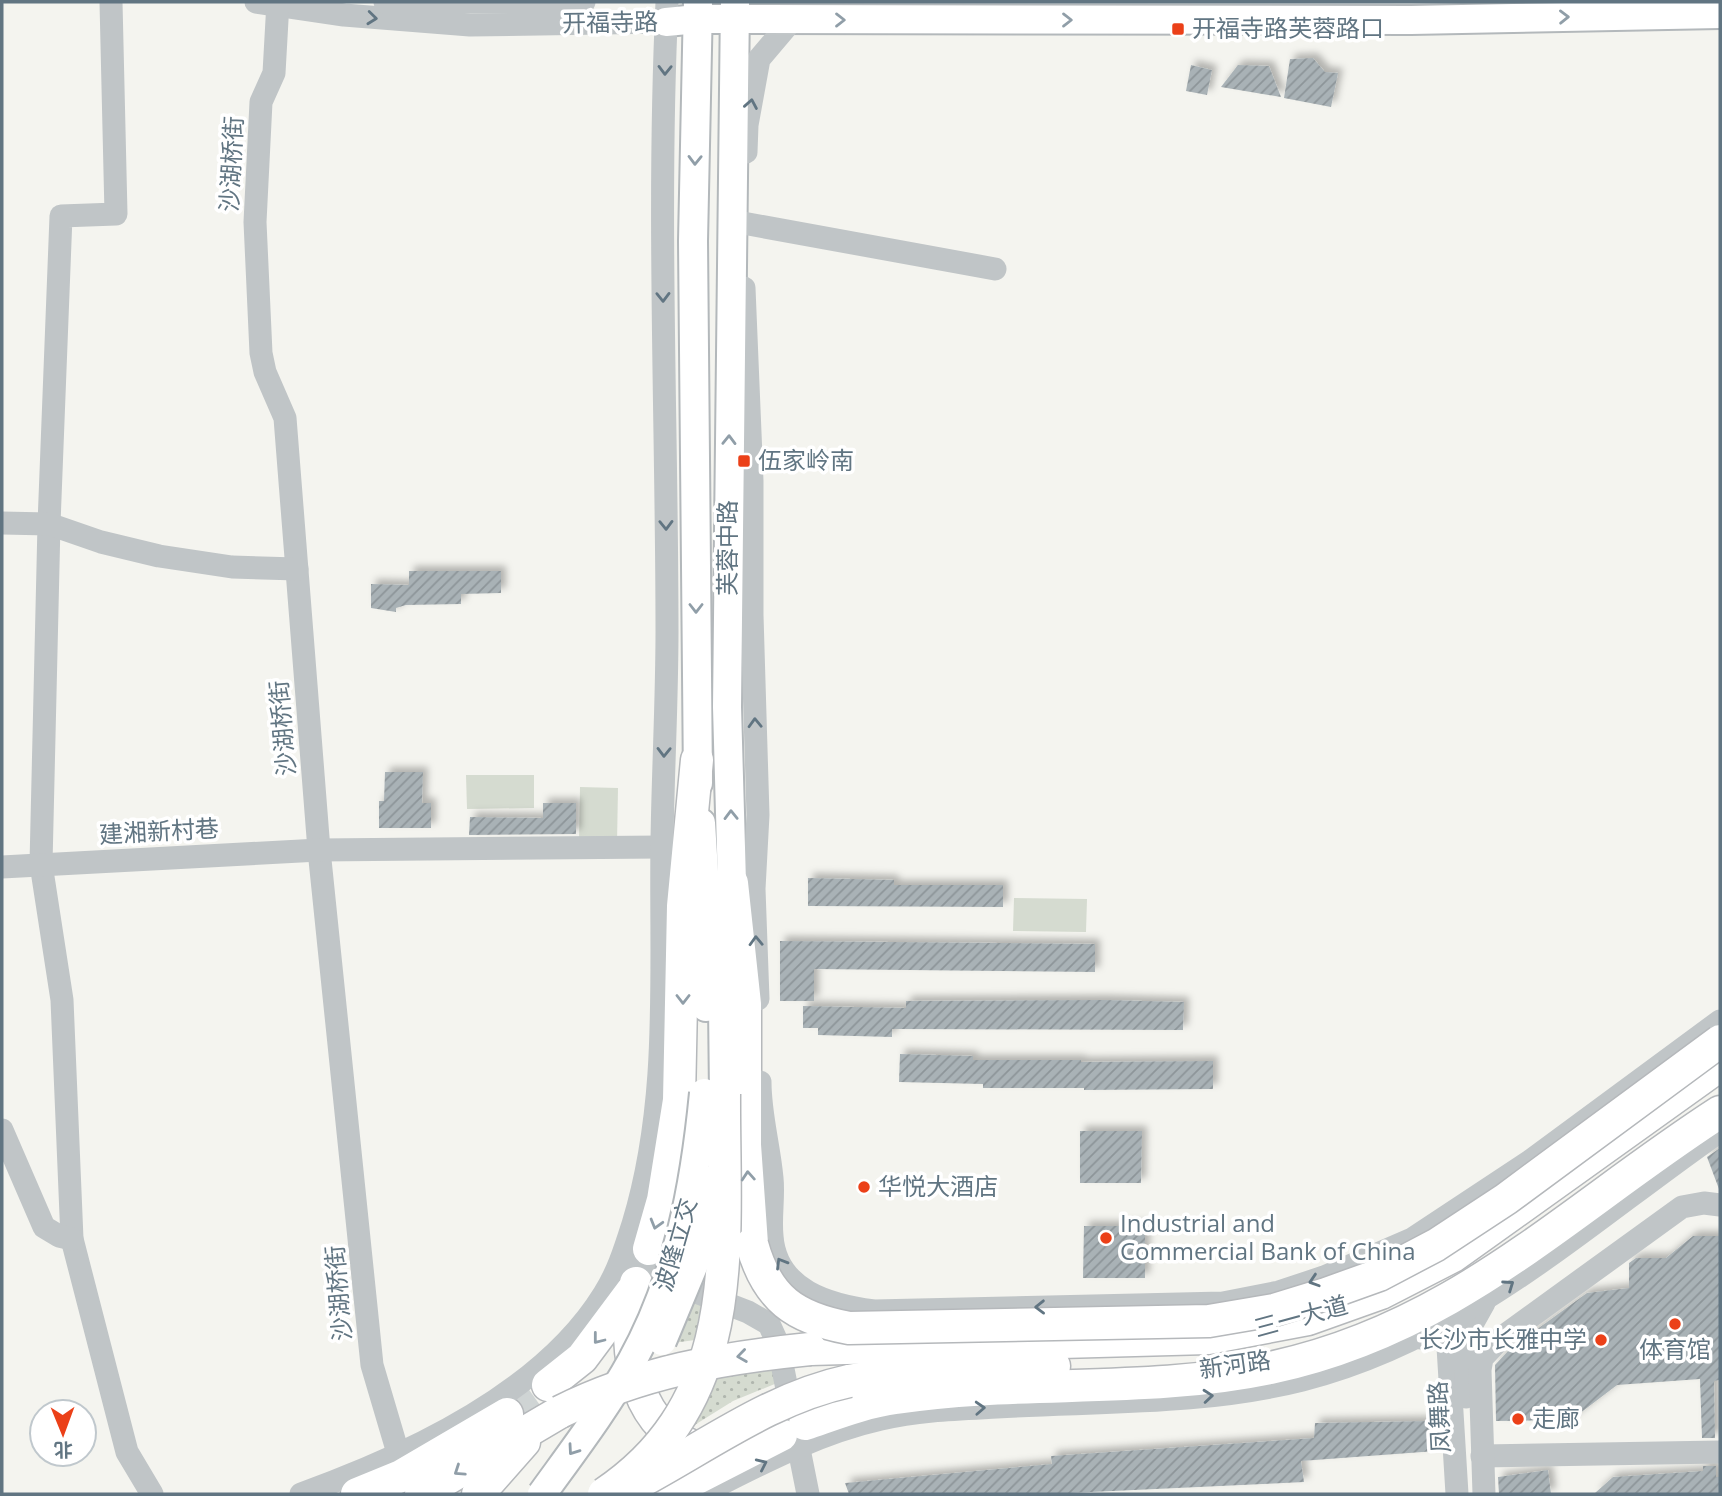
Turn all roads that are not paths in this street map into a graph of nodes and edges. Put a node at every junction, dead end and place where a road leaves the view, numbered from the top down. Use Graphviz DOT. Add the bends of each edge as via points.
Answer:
graph roads {
  1 [pos="111,2"];
  2 [pos="385,2"];
  3 [pos="584,2"];
  4 [pos="1197,2"];
  5 [pos="1538,2"];
  6 [pos="271,3"];
  7 [pos="698,10"];
  8 [pos="734,11"];
  9 [pos="667,12"];
  10 [pos="1720,14"];
  11 [pos="792,20"];
  12 [pos="743,223"];
  13 [pos="995,269"];
  14 [pos="2,523"];
  15 [pos="49,524"];
  16 [pos="297,569"];
  17 [pos="697,760"];
  18 [pos="662,848"];
  19 [pos="319,850"];
  20 [pos="41,864"];
  21 [pos="2,867"];
  22 [pos="732,883"];
  23 [pos="745,1003"];
  24 [pos="1720,1021"];
  25 [pos="1720,1041"];
  26 [pos="1720,1065"];
  27 [pos="1720,1086"];
  28 [pos="714,1094"];
  29 [pos="760,1106"];
  30 [pos="1720,1112"];
  31 [pos="2,1130"];
  32 [pos="1720,1131"];
  33 [pos="1720,1205"];
  34 [pos="72,1239"];
  35 [pos="649,1249"];
  36 [pos="1395,1267"];
  37 [pos="628,1273"];
  38 [pos="799,1287"];
  39 [pos="1485,1301"];
  40 [pos="1350,1316"];
  41 [pos="1209,1321"];
  42 [pos="769,1324"];
  43 [pos="1418,1328"];
  44 [pos="1277,1337"];
  45 [pos="1223,1377"];
  46 [pos="554,1398"];
  47 [pos="507,1414"];
  48 [pos="795,1435"];
  49 [pos="752,1449"];
  50 [pos="1720,1452"];
  51 [pos="398,1453"];
  52 [pos="1482,1456"];
  53 [pos="362,1492"];
  54 [pos="152,1494"];
  55 [pos="301,1494"];
  56 [pos="421,1494"];
  57 [pos="478,1494"];
  58 [pos="542,1494"];
  59 [pos="566,1494"];
  60 [pos="604,1494"];
  61 [pos="616,1494"];
  62 [pos="666,1494"];
  63 [pos="701,1494"];
  64 [pos="808,1494"];
  65 [pos="1457,1494"];
  66 [pos="1471,1494"];
  67 [pos="1484,1494"];
  1 -- 15 [label="street" via="116,214 61,216"];
  2 -- 3 [label="street, 开福寺路"];
  4 -- 5 [label="main road"];
  6 -- 9 [label="street, 开福寺路, one-way" via="344,15 470,25"];
  6 -- 16 [label="street, 沙湖桥街" via="274,73 261,102 255,222 261,353 285,418"];
  7 -- 8 [label="main road, 开福寺路"];
  7 -- 9 [label="main road, 开福寺路"];
  7 -- 17 [label="main road, 芙蓉中路, one-way" via="694,241"];
  8 -- 11 [label="main road, 开福寺路"];
  22 -- 8 [label="main road, 芙蓉中路, one-way" via="727,707"];
  9 -- 18 [label="street, one-way" via="662,252 667,634"];
  11 -- 10 [label="main road, 开福寺路, one-way" via="1411,20"];
  12 -- 11 [label="street, one-way" via="747,125 759,59"];
  12 -- 13 [label="street"];
  29 -- 12 [label="street, one-way" via="752,481"];
  14 -- 15 [label="street"];
  15 -- 16 [label="street" via="159,556 232,567"];
  15 -- 20 [label="street"];
  16 -- 19 [label="street, 沙湖桥街"];
  17 -- 28 [label="main road, 芙蓉中路"];
  17 -- 35 [label="highway, one-way" via="683,906 679,1100 663,1200"];
  18 -- 19 [label="street, 建湘新村巷"];
  18 -- 37 [label="street" via="662,1012 655,1136"];
  19 -- 20 [label="street, 建湘新村巷"];
  19 -- 51 [label="street, 沙湖桥街" via="372,1365"];
  20 -- 21 [label="street, 建湘新村巷"];
  20 -- 34 [label="street" via="62,1000"];
  22 -- 23 [label="highway"];
  22 -- 28 [label="main road, 芙蓉中路"];
  23 -- 29 [label="main road"];
  41 -- 23 [label="highway, one-way, bridge" via="849,1328 801,1314 766,1281 752,1244"];
  24 -- 38 [label="street, one-way" via="1462,1209 1360,1264 1279,1292 1179,1306 874,1311 829,1303"];
  25 -- 36 [label="highway, bridge" via="1506,1199"];
  26 -- 40 [label="highway, 三一大道" via="1452,1256"];
  27 -- 40 [label="highway, 三一大道" via="1479,1261 1391,1310"];
  28 -- 58 [label="main road, 波隆立交, one-way, bridge" via="689,1209 654,1315 632,1361"];
  28 -- 59 [label="main road, 波隆立交, bridge" via="706,1221 680,1303 633,1396"];
  28 -- 60 [label="highway, bridge" via="723,1272 713,1345 690,1398 666,1437 643,1464"];
  38 -- 29 [label="street, one-way" via="775,1255 772,1179"];
  30 -- 43 [label="highway"];
  31 -- 34 [label="street" via="44,1227"];
  39 -- 32 [label="street, 新河路, one-way"];
  33 -- 52 [label="street" via="1682,1207 1501,1338 1482,1358"];
  34 -- 54 [label="street" via="127,1452"];
  36 -- 40 [label="highway, bridge"];
  36 -- 41 [label="highway, bridge" via="1300,1303"];
  37 -- 42 [label="street" via="748,1312"];
  37 -- 46 [label="highway, one-way" via="623,1306"];
  37 -- 49 [label="highway" via="632,1351 648,1411 684,1444 721,1453"];
  37 -- 51 [label="street" via="534,1372"];
  38 -- 42 [label="street"];
  39 -- 43 [label="street, 新河路"];
  39 -- 66 [label="street, 凤舞路" via="1465,1337 1463,1352"];
  40 -- 43 [label="highway"];
  40 -- 44 [label="highway, 三一大道"];
  41 -- 44 [label="highway, bridge"];
  42 -- 48 [label="street" via="778,1344"];
  43 -- 45 [label="highway" via="1307,1360"];
  48 -- 43 [label="street, 新河路, one-way" via="935,1410 1258,1390 1350,1367"];
  43 -- 65 [label="street, 凤舞路" via="1448,1347"];
  44 -- 45 [label="highway"];
  44 -- 46 [label="highway, 三一大道, one-way, bridge" via="810,1349 675,1368 600,1392"];
  44 -- 61 [label="highway, 三一大道, bridge" via="1220,1358 905,1371 849,1381 810,1391 755,1415"];
  45 -- 48 [label="highway" via="894,1398"];
  46 -- 56 [label="highway, one-way"];
  46 -- 57 [label="highway"];
  47 -- 53 [label="highway"];
  48 -- 49 [label="highway"];
  63 -- 48 [label="street, 新河路, one-way"];
  48 -- 64 [label="street"];
  49 -- 62 [label="highway"];
  50 -- 52 [label="street"];
  51 -- 55 [label="street"];
  52 -- 67 [label="street"];
  53 -- 56 [label="highway"];
}
